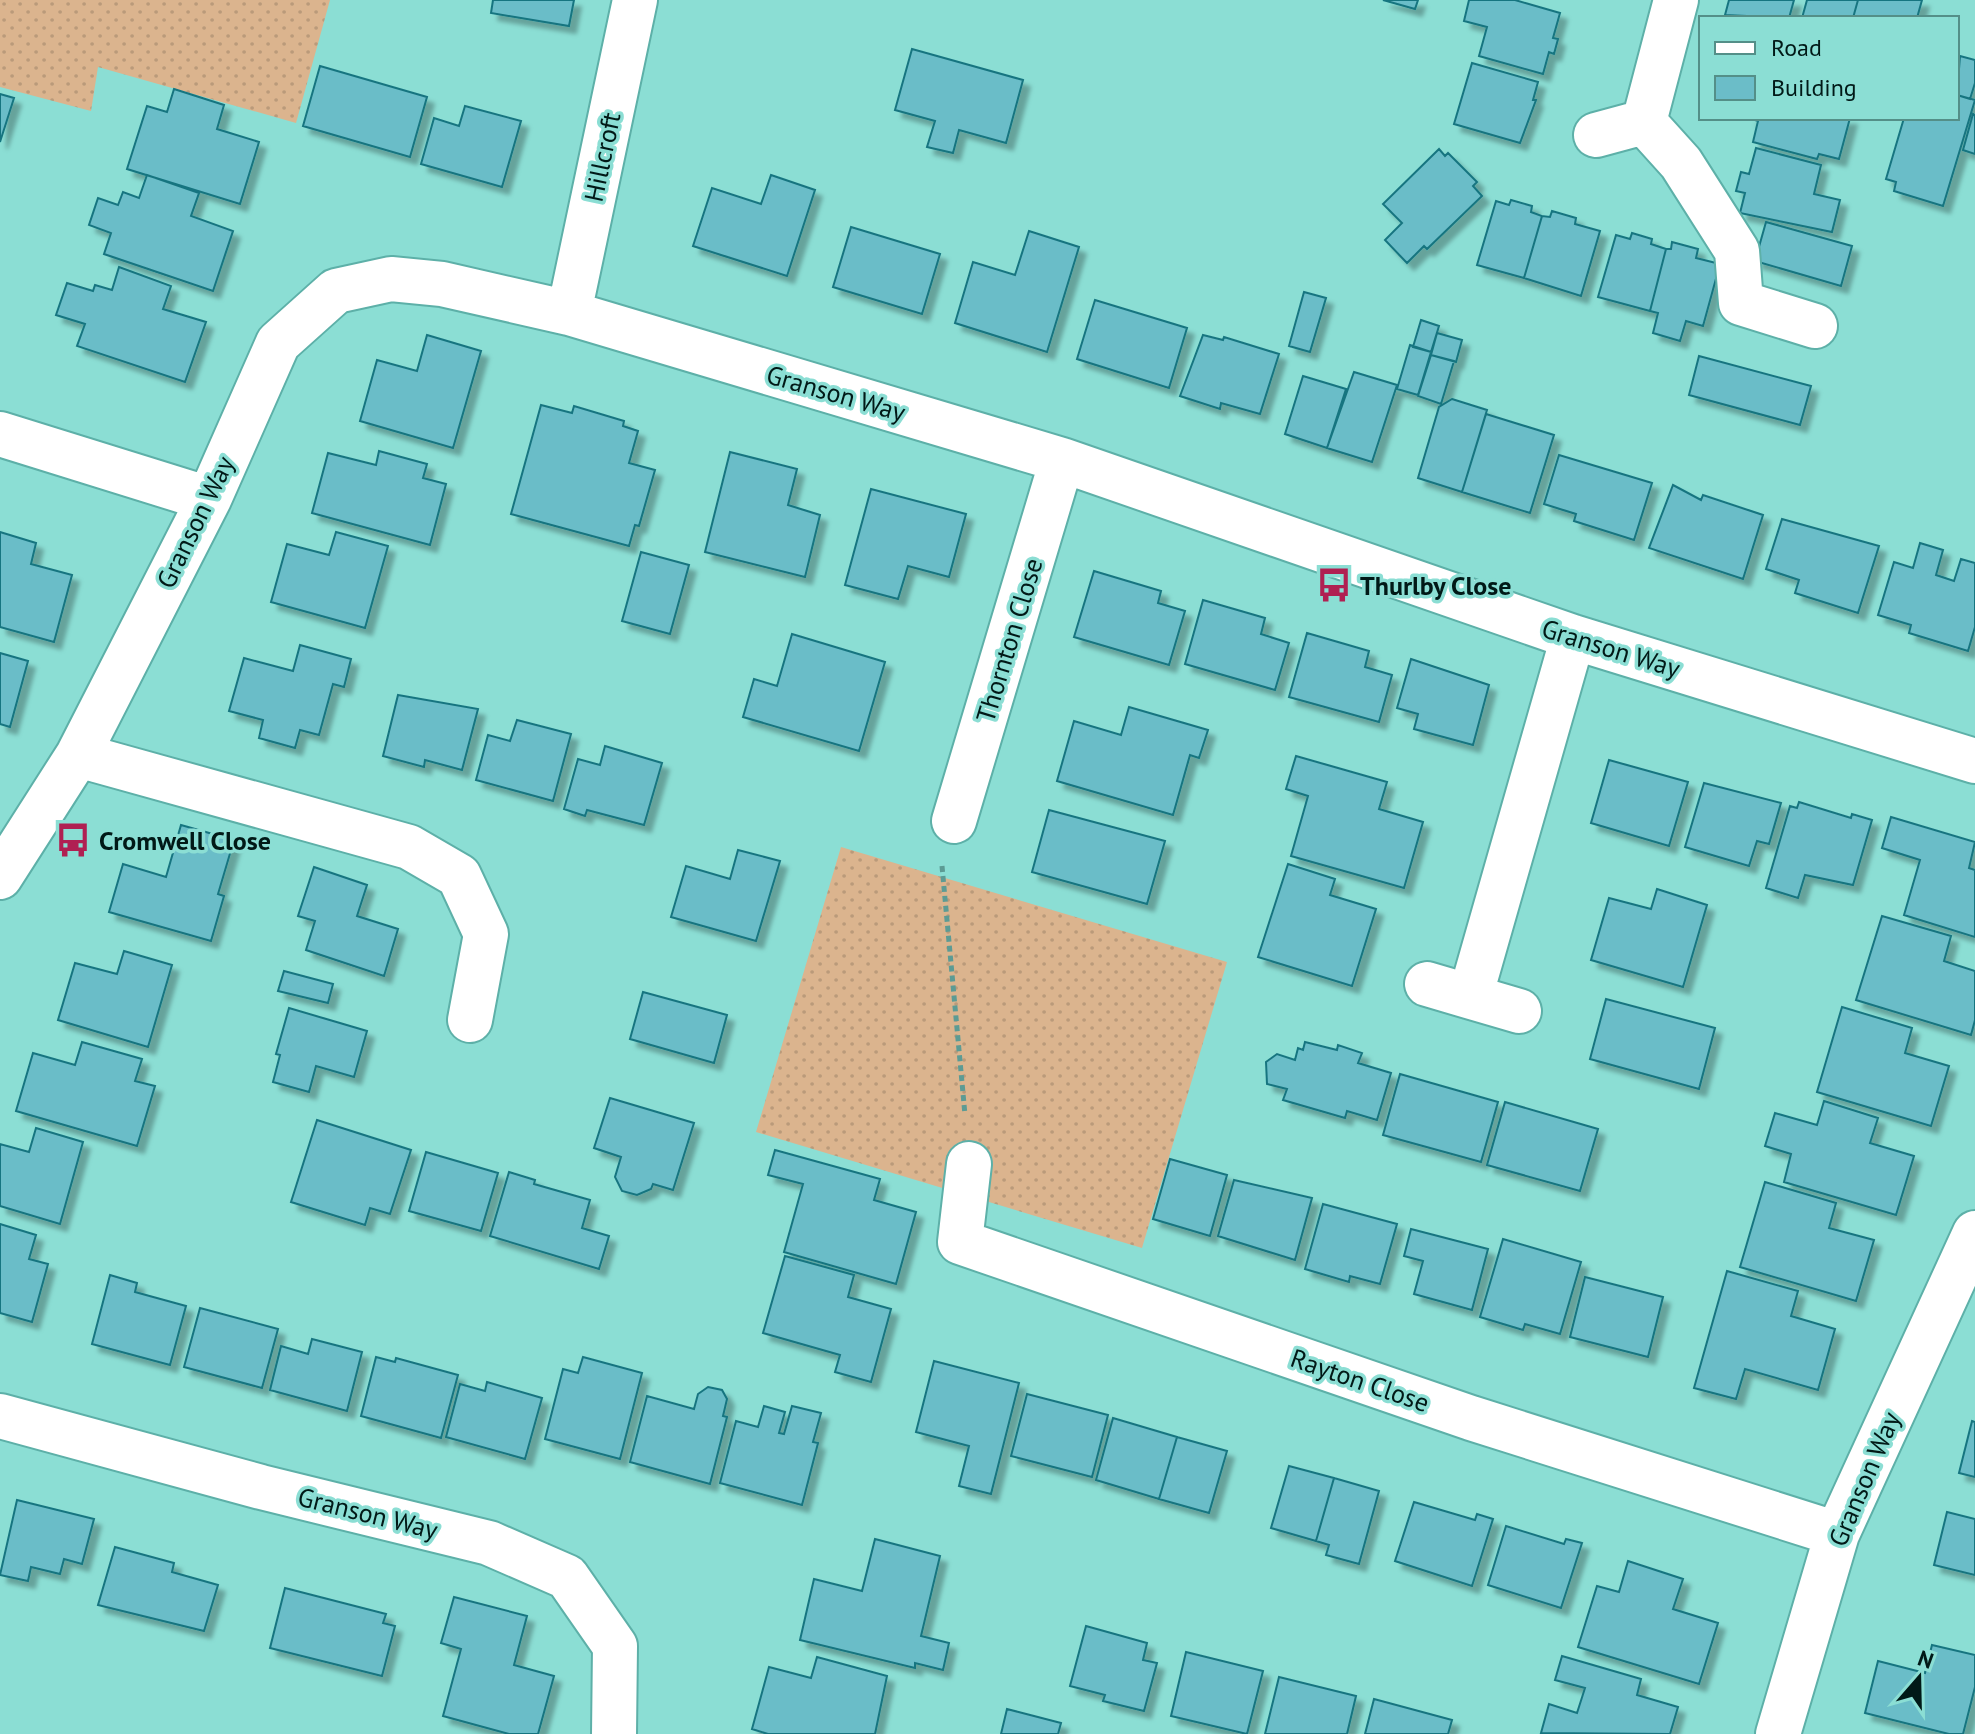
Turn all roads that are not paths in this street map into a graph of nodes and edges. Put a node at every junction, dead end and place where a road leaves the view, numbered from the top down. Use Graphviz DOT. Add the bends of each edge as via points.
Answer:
graph roads {
  1 [pos="635,0"];
  2 [pos="1676,0"];
  3 [pos="1644,122"];
  4 [pos="1596,135"];
  5 [pos="569,313"];
  6 [pos="1815,326"];
  7 [pos="0,434"];
  8 [pos="1062,460"];
  9 [pos="209,499"];
  10 [pos="1573,637"];
  11 [pos="78,755"];
  12 [pos="1975,761"];
  13 [pos="954,821"];
  14 [pos="0,877"];
  15 [pos="1427,984"];
  16 [pos="1471,994"];
  17 [pos="1519,1011"];
  18 [pos="470,1020"];
  19 [pos="969,1164"];
  20 [pos="1975,1233"];
  21 [pos="0,1416"];
  22 [pos="1837,1534"];
  23 [pos="614,1734"];
  24 [pos="1778,1734"];
  1 -- 5 [label="street, Hillcroft"];
  2 -- 3 [label="street"];
  3 -- 4 [label="street"];
  3 -- 6 [label="street" via="1681,163 1737,251 1741,303"];
  5 -- 8 [label="street, Granson Way"];
  5 -- 9 [label="street, Granson Way" via="429,282 391,279 336,291 278,343"];
  7 -- 9 [label="street"];
  8 -- 10 [label="street, Granson Way"];
  8 -- 13 [label="street, Thornton Close"];
  9 -- 11 [label="street, Granson Way"];
  10 -- 12 [label="street, Granson Way"];
  10 -- 16 [label="street"];
  11 -- 14 [label="street, Granson Way"];
  11 -- 18 [label="street" via="409,847 459,876 486,934"];
  15 -- 16 [label="street"];
  16 -- 17 [label="street"];
  19 -- 22 [label="street, Rayton Close" via="960,1242 1471,1418"];
  20 -- 22 [label="street, Granson Way"];
  21 -- 23 [label="street, Granson Way" via="489,1543 567,1577 615,1646"];
  22 -- 24 [label="street, Granson Way"];
}
